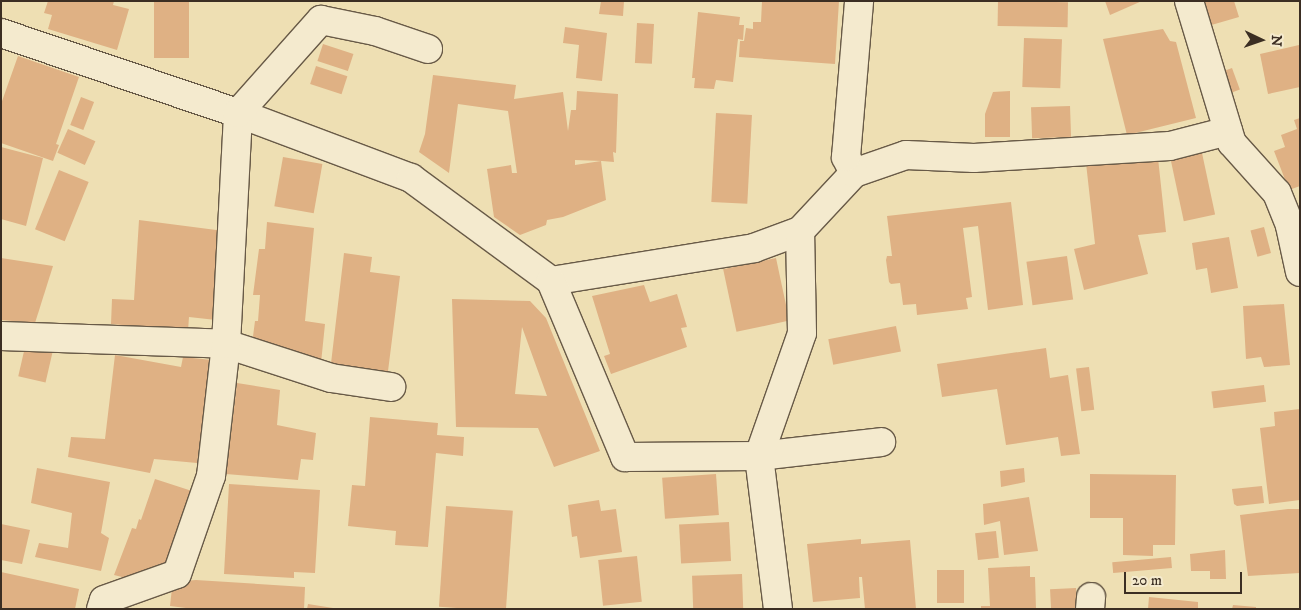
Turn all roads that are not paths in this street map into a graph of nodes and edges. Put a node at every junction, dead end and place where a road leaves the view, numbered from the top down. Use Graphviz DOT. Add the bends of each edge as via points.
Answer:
graph roads {
  1 [pos="859,1"];
  2 [pos="1189,1"];
  3 [pos="324,11"];
  4 [pos="1,33"];
  5 [pos="428,49"];
  6 [pos="238,113"];
  7 [pos="1228,131"];
  8 [pos="854,173"];
  9 [pos="800,231"];
  10 [pos="1300,272"];
  11 [pos="551,281"];
  12 [pos="1,336"];
  13 [pos="226,344"];
  14 [pos="391,387"];
  15 [pos="881,442"];
  16 [pos="759,456"];
  17 [pos="101,609"];
  18 [pos="778,609"];
  1 -- 8 [label="street" via="846,157"];
  2 -- 7 [label="street"];
  3 -- 5 [label="street"];
  3 -- 6 [label="street"];
  4 -- 6 [label="street"];
  6 -- 11 [label="street" via="411,178"];
  6 -- 13 [label="street"];
  7 -- 8 [label="street" via="1170,146 974,158 906,155"];
  7 -- 10 [label="street" via="1232,143 1277,192 1290,226"];
  8 -- 9 [label="street"];
  9 -- 11 [label="street" via="754,248"];
  9 -- 16 [label="street" via="802,333"];
  11 -- 16 [label="street" via="625,457"];
  12 -- 13 [label="street"];
  13 -- 14 [label="street" via="331,378"];
  13 -- 17 [label="street" via="211,476 177,574 104,600"];
  15 -- 16 [label="street"];
  16 -- 18 [label="street"];
}
